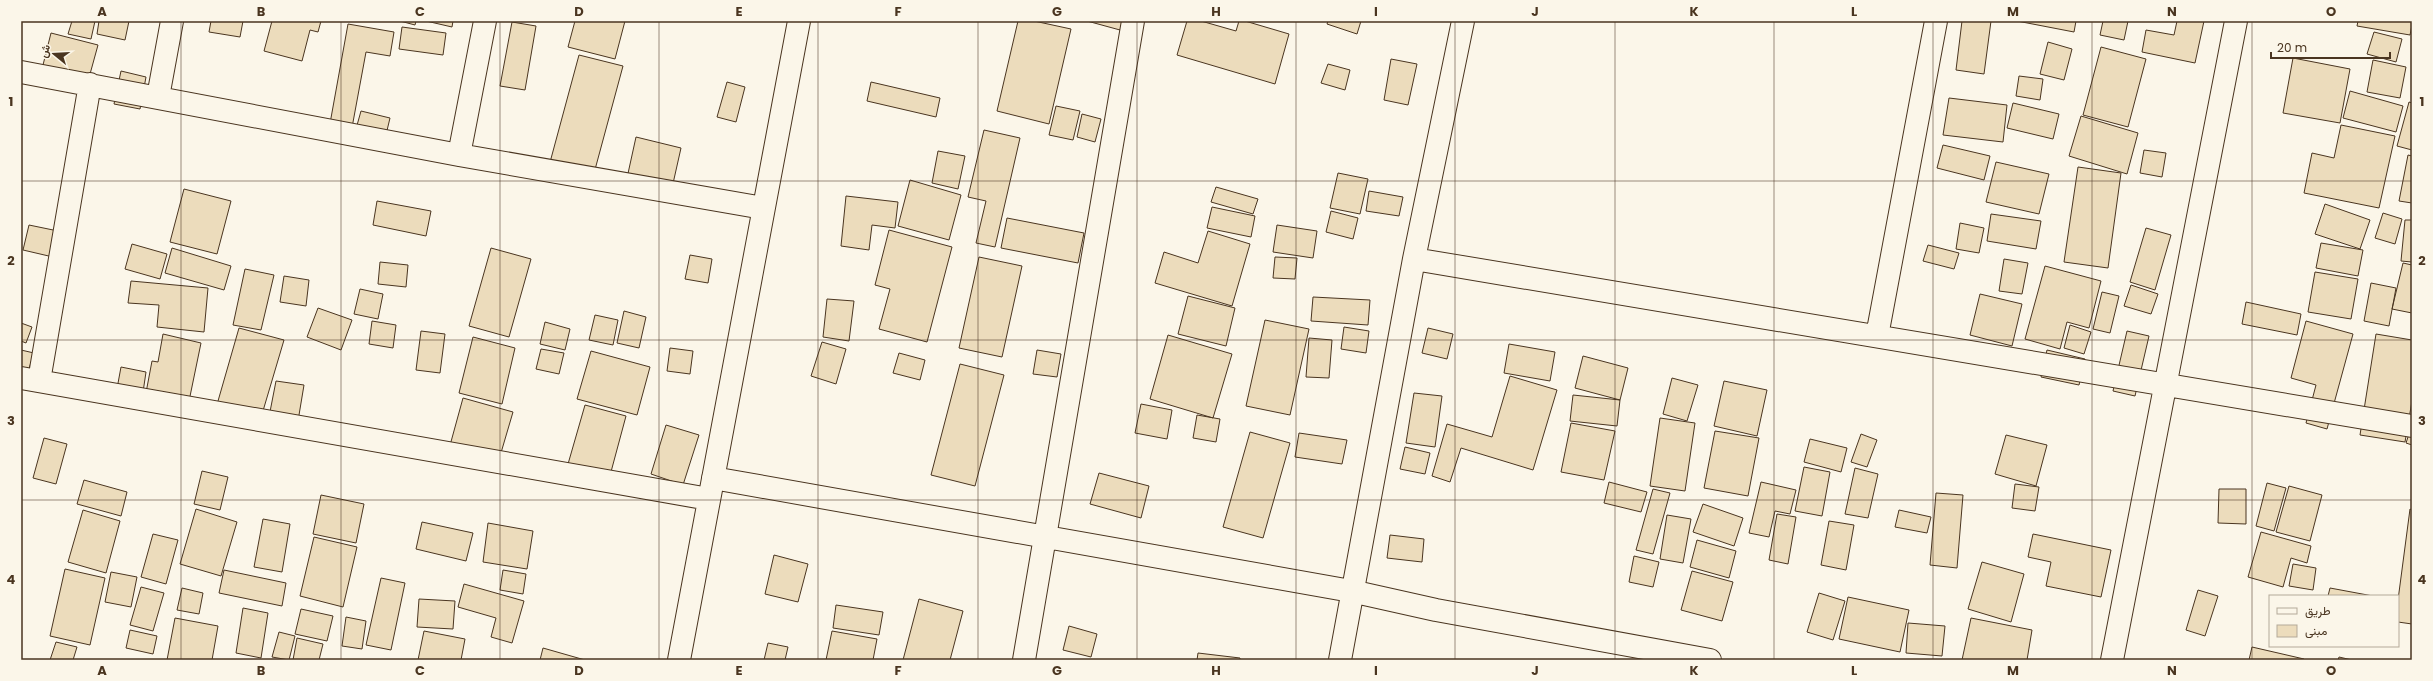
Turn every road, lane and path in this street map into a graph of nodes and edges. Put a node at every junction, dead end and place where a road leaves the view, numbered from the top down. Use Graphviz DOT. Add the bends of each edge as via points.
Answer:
graph roads {
  1 [pos="172,21"];
  2 [pos="485,21"];
  3 [pos="799,21"];
  4 [pos="1133,21"];
  5 [pos="1463,21"];
  6 [pos="1936,21"];
  7 [pos="2236,21"];
  8 [pos="21,72"];
  9 [pos="90,84"];
  10 [pos="158,97"];
  11 [pos="459,155"];
  12 [pos="764,208"];
  13 [pos="1414,259"];
  14 [pos="1878,336"];
  15 [pos="30,379"];
  16 [pos="2165,385"];
  17 [pos="2412,426"];
  18 [pos="713,478"];
  19 [pos="709,499"];
  20 [pos="1047,537"];
  21 [pos="1351,591"];
  22 [pos="1675,657"];
  23 [pos="679,660"];
  24 [pos="1024,660"];
  25 [pos="1340,660"];
  26 [pos="1710,660"];
  27 [pos="2112,660"];
  1 -- 10 [label="street"];
  2 -- 11 [label="street"];
  3 -- 12 [label="street"];
  4 -- 20 [label="street"];
  5 -- 13 [label="street"];
  6 -- 14 [label="street"];
  7 -- 16 [label="street"];
  8 -- 9 [label="street"];
  9 -- 10 [label="street"];
  9 -- 15 [label="street"];
  10 -- 11 [label="street"];
  11 -- 12 [label="street"];
  12 -- 18 [label="street"];
  13 -- 14 [label="street"];
  13 -- 21 [label="street"];
  14 -- 16 [label="street"];
  15 -- 19 [label="street"];
  16 -- 17 [label="street"];
  16 -- 27 [label="street"];
  18 -- 19 [label="street"];
  18 -- 20 [label="street"];
  19 -- 23 [label="street"];
  20 -- 21 [label="street"];
  20 -- 24 [label="street"];
  21 -- 22 [label="street"];
  21 -- 25 [label="street"];
  22 -- 26 [label="street"];
}
